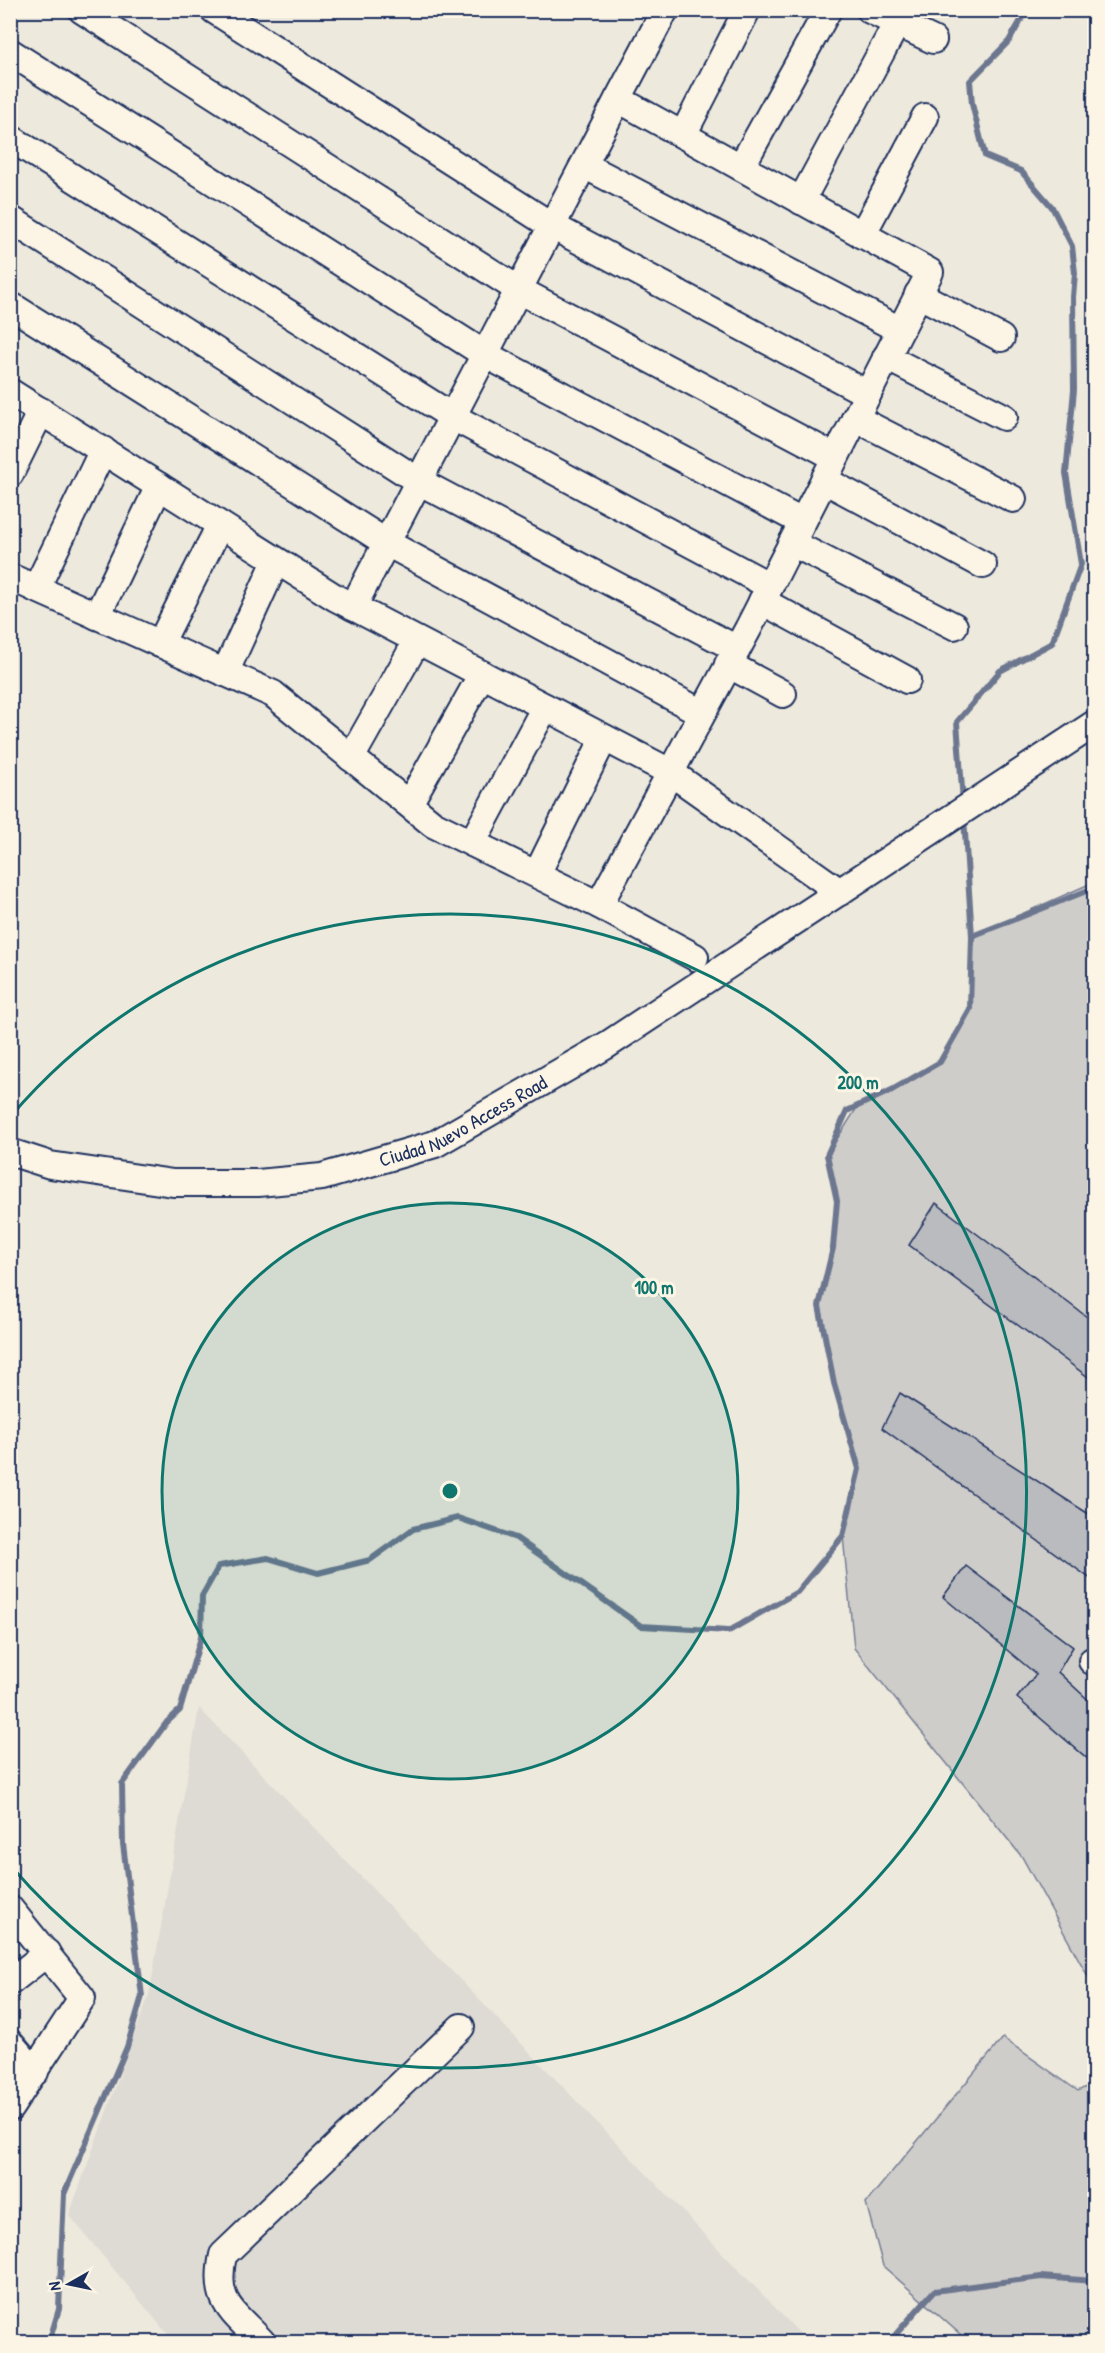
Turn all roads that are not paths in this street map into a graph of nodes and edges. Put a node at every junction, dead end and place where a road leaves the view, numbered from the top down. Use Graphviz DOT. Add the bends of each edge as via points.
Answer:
graph roads {
  1 [pos="82,10"];
  2 [pos="214,10"];
  3 [pos="665,10"];
  4 [pos="747,10"];
  5 [pos="828,10"];
  6 [pos="870,10"];
  7 [pos="897,23"];
  8 [pos="933,40"];
  9 [pos="10,52"];
  10 [pos="618,99"];
  11 [pos="925,117"];
  12 [pos="683,135"];
  13 [pos="10,138"];
  14 [pos="584,165"];
  15 [pos="741,167"];
  16 [pos="801,201"];
  17 [pos="10,219"];
  18 [pos="552,226"];
  19 [pos="862,235"];
  20 [pos="519,290"];
  21 [pos="918,294"];
  22 [pos="10,305"];
  23 [pos="900,330"];
  24 [pos="1001,338"];
  25 [pos="486,355"];
  26 [pos="886,357"];
  27 [pos="10,392"];
  28 [pos="868,394"];
  29 [pos="41,411"];
  30 [pos="453,417"];
  31 [pos="1004,417"];
  32 [pos="855,418"];
  33 [pos="103,450"];
  34 [pos="835,457"];
  35 [pos="10,474"];
  36 [pos="824,480"];
  37 [pos="420,482"];
  38 [pos="159,486"];
  39 [pos="1013,499"];
  40 [pos="220,525"];
  41 [pos="797,533"];
  42 [pos="387,543"];
  43 [pos="276,561"];
  44 [pos="983,565"];
  45 [pos="10,577"];
  46 [pos="36,589"];
  47 [pos="766,593"];
  48 [pos="353,607"];
  49 [pos="97,616"];
  50 [pos="954,626"];
  51 [pos="417,641"];
  52 [pos="160,644"];
  53 [pos="732,657"];
  54 [pos="225,673"];
  55 [pos="482,674"];
  56 [pos="907,680"];
  57 [pos="783,694"];
  58 [pos="544,707"];
  59 [pos="702,713"];
  60 [pos="1095,724"];
  61 [pos="604,738"];
  62 [pos="351,758"];
  63 [pos="670,772"];
  64 [pos="409,804"];
  65 [pos="472,843"];
  66 [pos="537,874"];
  67 [pos="850,885"];
  68 [pos="598,905"];
  69 [pos="695,957"];
  70 [pos="10,1152"];
  71 [pos="11,1910"];
  72 [pos="47,1953"];
  73 [pos="10,1982"];
  74 [pos="461,2027"];
  75 [pos="10,2043"];
  76 [pos="35,2072"];
  77 [pos="10,2108"];
  78 [pos="262,2343"];
  1 -- 20 [label="street"];
  2 -- 18 [label="street"];
  3 -- 10 [label="street"];
  4 -- 12 [label="street"];
  5 -- 15 [label="street"];
  6 -- 7 [label="street"];
  7 -- 8 [label="street"];
  7 -- 16 [label="street"];
  9 -- 25 [label="street"];
  10 -- 12 [label="street"];
  10 -- 14 [label="street"];
  11 -- 19 [label="street"];
  12 -- 15 [label="street"];
  13 -- 30 [label="street"];
  14 -- 18 [label="street"];
  14 -- 23 [label="street"];
  15 -- 16 [label="street"];
  16 -- 19 [label="street"];
  17 -- 37 [label="street"];
  18 -- 20 [label="street"];
  18 -- 28 [label="street"];
  19 -- 21 [label="street" via="930,272"];
  20 -- 25 [label="street"];
  20 -- 34 [label="street"];
  21 -- 23 [label="street"];
  21 -- 24 [label="street"];
  22 -- 42 [label="street"];
  23 -- 26 [label="street"];
  25 -- 30 [label="street"];
  25 -- 41 [label="street"];
  26 -- 28 [label="street"];
  26 -- 31 [label="street"];
  27 -- 29 [label="street"];
  28 -- 32 [label="street"];
  29 -- 33 [label="street"];
  29 -- 35 [label="street"];
  30 -- 37 [label="street"];
  30 -- 47 [label="street"];
  32 -- 34 [label="street"];
  32 -- 39 [label="street"];
  33 -- 38 [label="street"];
  33 -- 46 [label="street"];
  34 -- 36 [label="street"];
  36 -- 41 [label="street"];
  36 -- 44 [label="street"];
  37 -- 42 [label="street"];
  37 -- 53 [label="street"];
  38 -- 40 [label="street"];
  38 -- 49 [label="street"];
  40 -- 43 [label="street"];
  40 -- 52 [label="street"];
  41 -- 47 [label="street"];
  41 -- 50 [label="street"];
  42 -- 48 [label="street"];
  42 -- 59 [label="street"];
  43 -- 48 [label="street"];
  43 -- 54 [label="street"];
  45 -- 46 [label="street"];
  46 -- 49 [label="street"];
  47 -- 53 [label="street"];
  47 -- 56 [label="street"];
  48 -- 51 [label="street"];
  49 -- 52 [label="street"];
  51 -- 55 [label="street"];
  51 -- 62 [label="street"];
  52 -- 54 [label="street"];
  53 -- 57 [label="street"];
  53 -- 59 [label="street"];
  54 -- 62 [label="street" via="273,694"];
  55 -- 58 [label="street"];
  55 -- 64 [label="street"];
  58 -- 61 [label="street"];
  58 -- 65 [label="street"];
  59 -- 63 [label="street"];
  60 -- 67 [label="street, Ciudad Nuevo Access Road"];
  61 -- 63 [label="street"];
  61 -- 66 [label="street"];
  62 -- 64 [label="street"];
  63 -- 67 [label="street"];
  63 -- 68 [label="street"];
  64 -- 65 [label="street" via="433,824"];
  65 -- 66 [label="street"];
  66 -- 68 [label="street"];
  67 -- 70 [label="street, Ciudad Nuevo Access Road" via="607,1045 435,1144 388,1160 322,1177 258,1183 173,1183 50,1165"];
  68 -- 69 [label="street"];
  71 -- 72 [label="street"];
  72 -- 73 [label="street"];
  72 -- 76 [label="street" via="79,1992 82,2002"];
  74 -- 78 [label="street" via="223,2255 220,2291 229,2309"];
  75 -- 76 [label="street"];
  76 -- 77 [label="street"];
}
